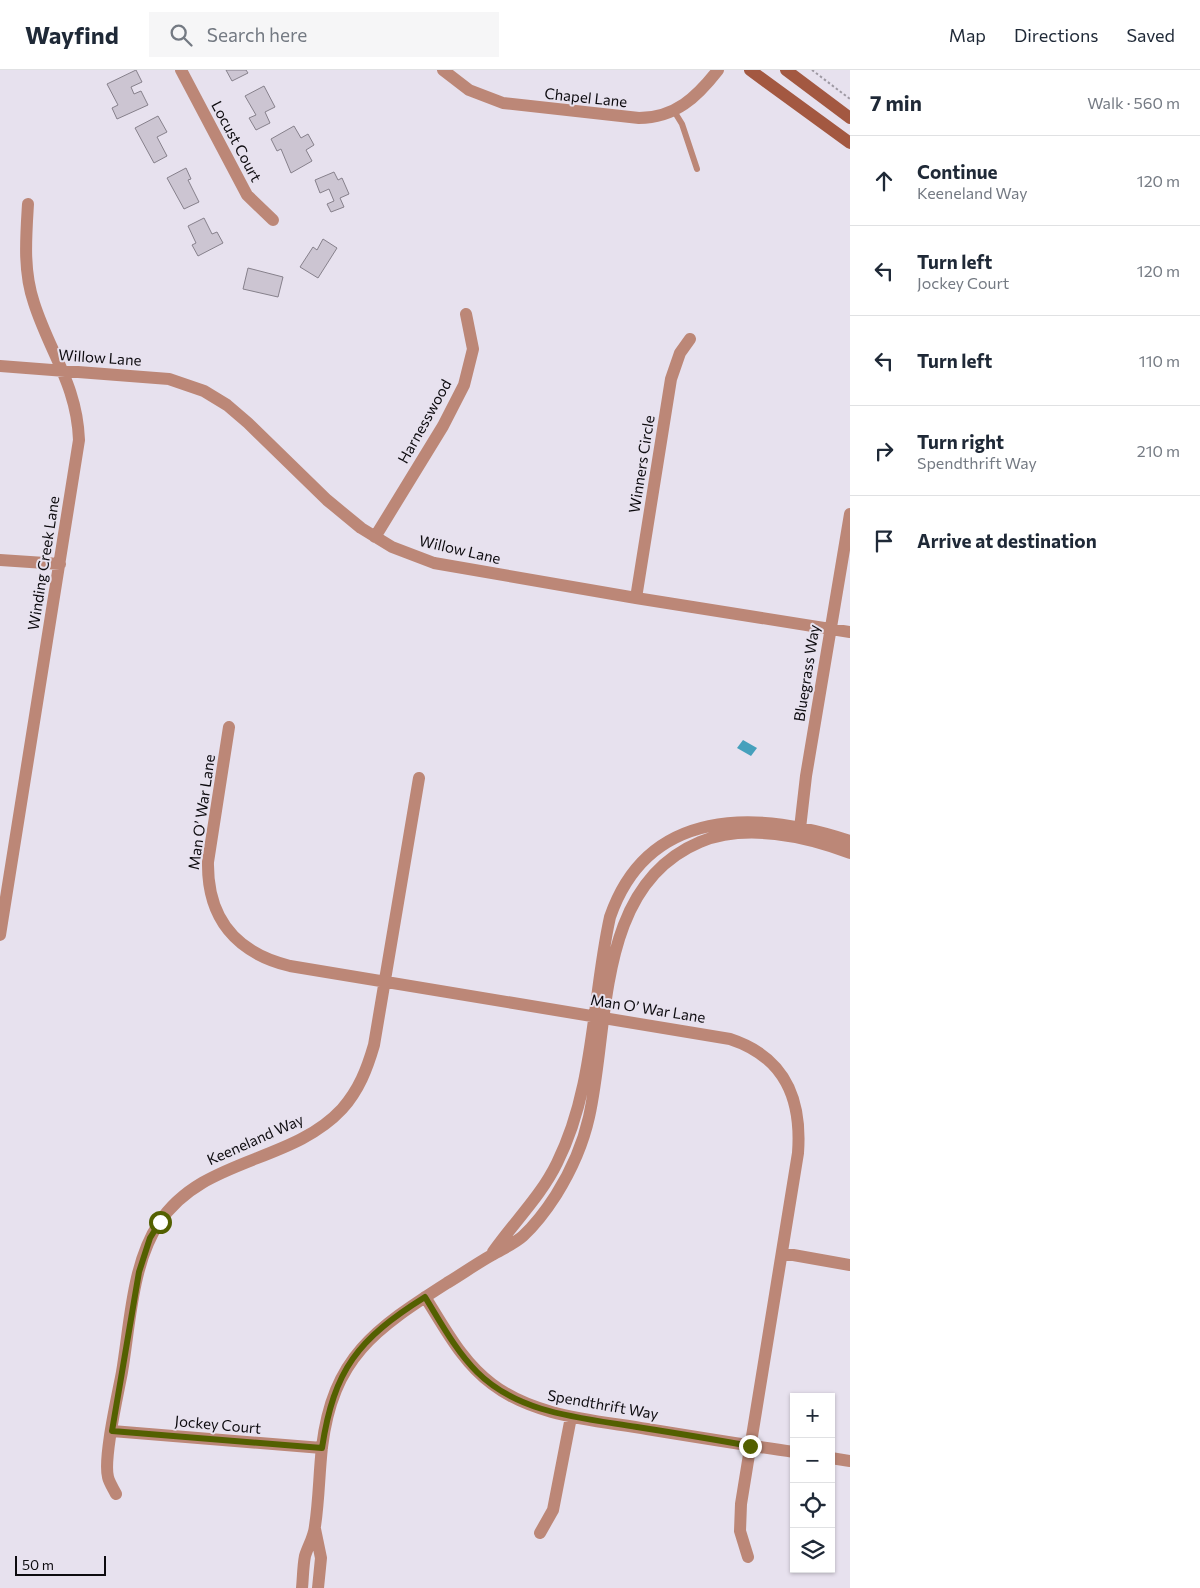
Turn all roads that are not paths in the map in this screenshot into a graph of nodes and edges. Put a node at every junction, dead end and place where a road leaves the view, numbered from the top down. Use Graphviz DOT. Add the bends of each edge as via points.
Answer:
graph roads {
  1 [pos="181,70"];
  2 [pos="443,70"];
  3 [pos="718,70"];
  4 [pos="750,70"];
  5 [pos="786,70"];
  6 [pos="674,111"];
  7 [pos="850,118"];
  8 [pos="850,143"];
  9 [pos="697,169"];
  10 [pos="28,204"];
  11 [pos="273,220"];
  12 [pos="466,314"];
  13 [pos="690,339"];
  14 [pos="0,366"];
  15 [pos="63,370"];
  16 [pos="850,514"];
  17 [pos="375,537"];
  18 [pos="0,560"];
  19 [pos="60,564"];
  20 [pos="636,598"];
  21 [pos="830,629"];
  22 [pos="850,632"];
  23 [pos="229,728"];
  24 [pos="419,778"];
  25 [pos="799,834"];
  26 [pos="850,841"];
  27 [pos="850,853"];
  28 [pos="0,935"];
  29 [pos="385,982"];
  30 [pos="599,1016"];
  31 [pos="782,1254"];
  32 [pos="850,1265"];
  33 [pos="425,1297"];
  34 [pos="571,1417"];
  35 [pos="112,1431"];
  36 [pos="750,1446"];
  37 [pos="322,1448"];
  38 [pos="790,1451"];
  39 [pos="835,1459"];
  40 [pos="850,1461"];
  41 [pos="116,1494"];
  42 [pos="315,1530"];
  43 [pos="540,1533"];
  44 [pos="748,1557"];
  45 [pos="302,1588"];
  46 [pos="318,1588"];
  1 -- 11 [label="street, Locust Court" via="247,195"];
  2 -- 6 [label="street, Chapel Lane" via="469,90 503,103 639,118 657,117"];
  3 -- 6 [label="street, Chapel Lane" via="703,89"];
  4 -- 8 [label="main road"];
  5 -- 7 [label="main road"];
  6 -- 9 [label="lane" via="682,124"];
  10 -- 15 [label="street, Winding Creek Lane" via="27,276 33,302"];
  12 -- 17 [label="street, Harnesswood" via="473,350 464,385 443,426"];
  13 -- 20 [label="street, Winners Circle" via="676,362 671,378"];
  14 -- 15 [label="street, Willow Lane"];
  15 -- 17 [label="street, Willow Lane" via="168,379 204,391 227,405 340,512"];
  15 -- 19 [label="street, Winding Creek Lane" via="75,403 79,440"];
  16 -- 21 [label="street, Bluegrass Way"];
  17 -- 20 [label="street, Willow Lane" via="408,554 434,562"];
  18 -- 19 [label="street"];
  19 -- 28 [label="street, Winding Creek Lane"];
  20 -- 21 [label="street, Willow Lane"];
  21 -- 22 [label="street, Willow Lane"];
  21 -- 25 [label="street, Bluegrass Way"];
  23 -- 29 [label="street, Man O’ War Lane" via="208,862 211,899 218,915 241,944 272,962"];
  24 -- 29 [label="street, Keeneland Way"];
  25 -- 26 [label="street"];
  25 -- 27 [label="street"];
  25 -- 30 [label="street" via="755,823 729,822 703,826 670,840 648,856 625,884 610,917"];
  29 -- 30 [label="street, Man O’ War Lane"];
  29 -- 35 [label="street, Keeneland Way" via="374,1046 366,1071 341,1109 297,1140 198,1184 160,1222 150,1238 139,1272"];
  30 -- 31 [label="street, Man O’ War Lane" via="730,1038 755,1050 781,1075 794,1099 800,1135"];
  30 -- 33 [label="street" via="564,1147 543,1187 492,1254"];
  31 -- 32 [label="street"];
  31 -- 36 [label="street, Man O’ War Lane"];
  33 -- 34 [label="street, Spendthrift Way" via="460,1352 491,1384 522,1402"];
  33 -- 37 [label="street" via="386,1323 355,1356 333,1396"];
  34 -- 36 [label="street, Spendthrift Way"];
  34 -- 43 [label="street" via="553,1510"];
  35 -- 37 [label="street, Jockey Court"];
  35 -- 41 [label="street, Keeneland Way" via="107,1468"];
  36 -- 38 [label="street, Spendthrift Way"];
  36 -- 44 [label="street, Man O’ War Lane" via="739,1522 741,1540"];
  37 -- 42 [label="street"];
  39 -- 40 [label="street"];
  42 -- 45 [label="street" via="305,1558"];
  42 -- 46 [label="street" via="321,1558"];
}
